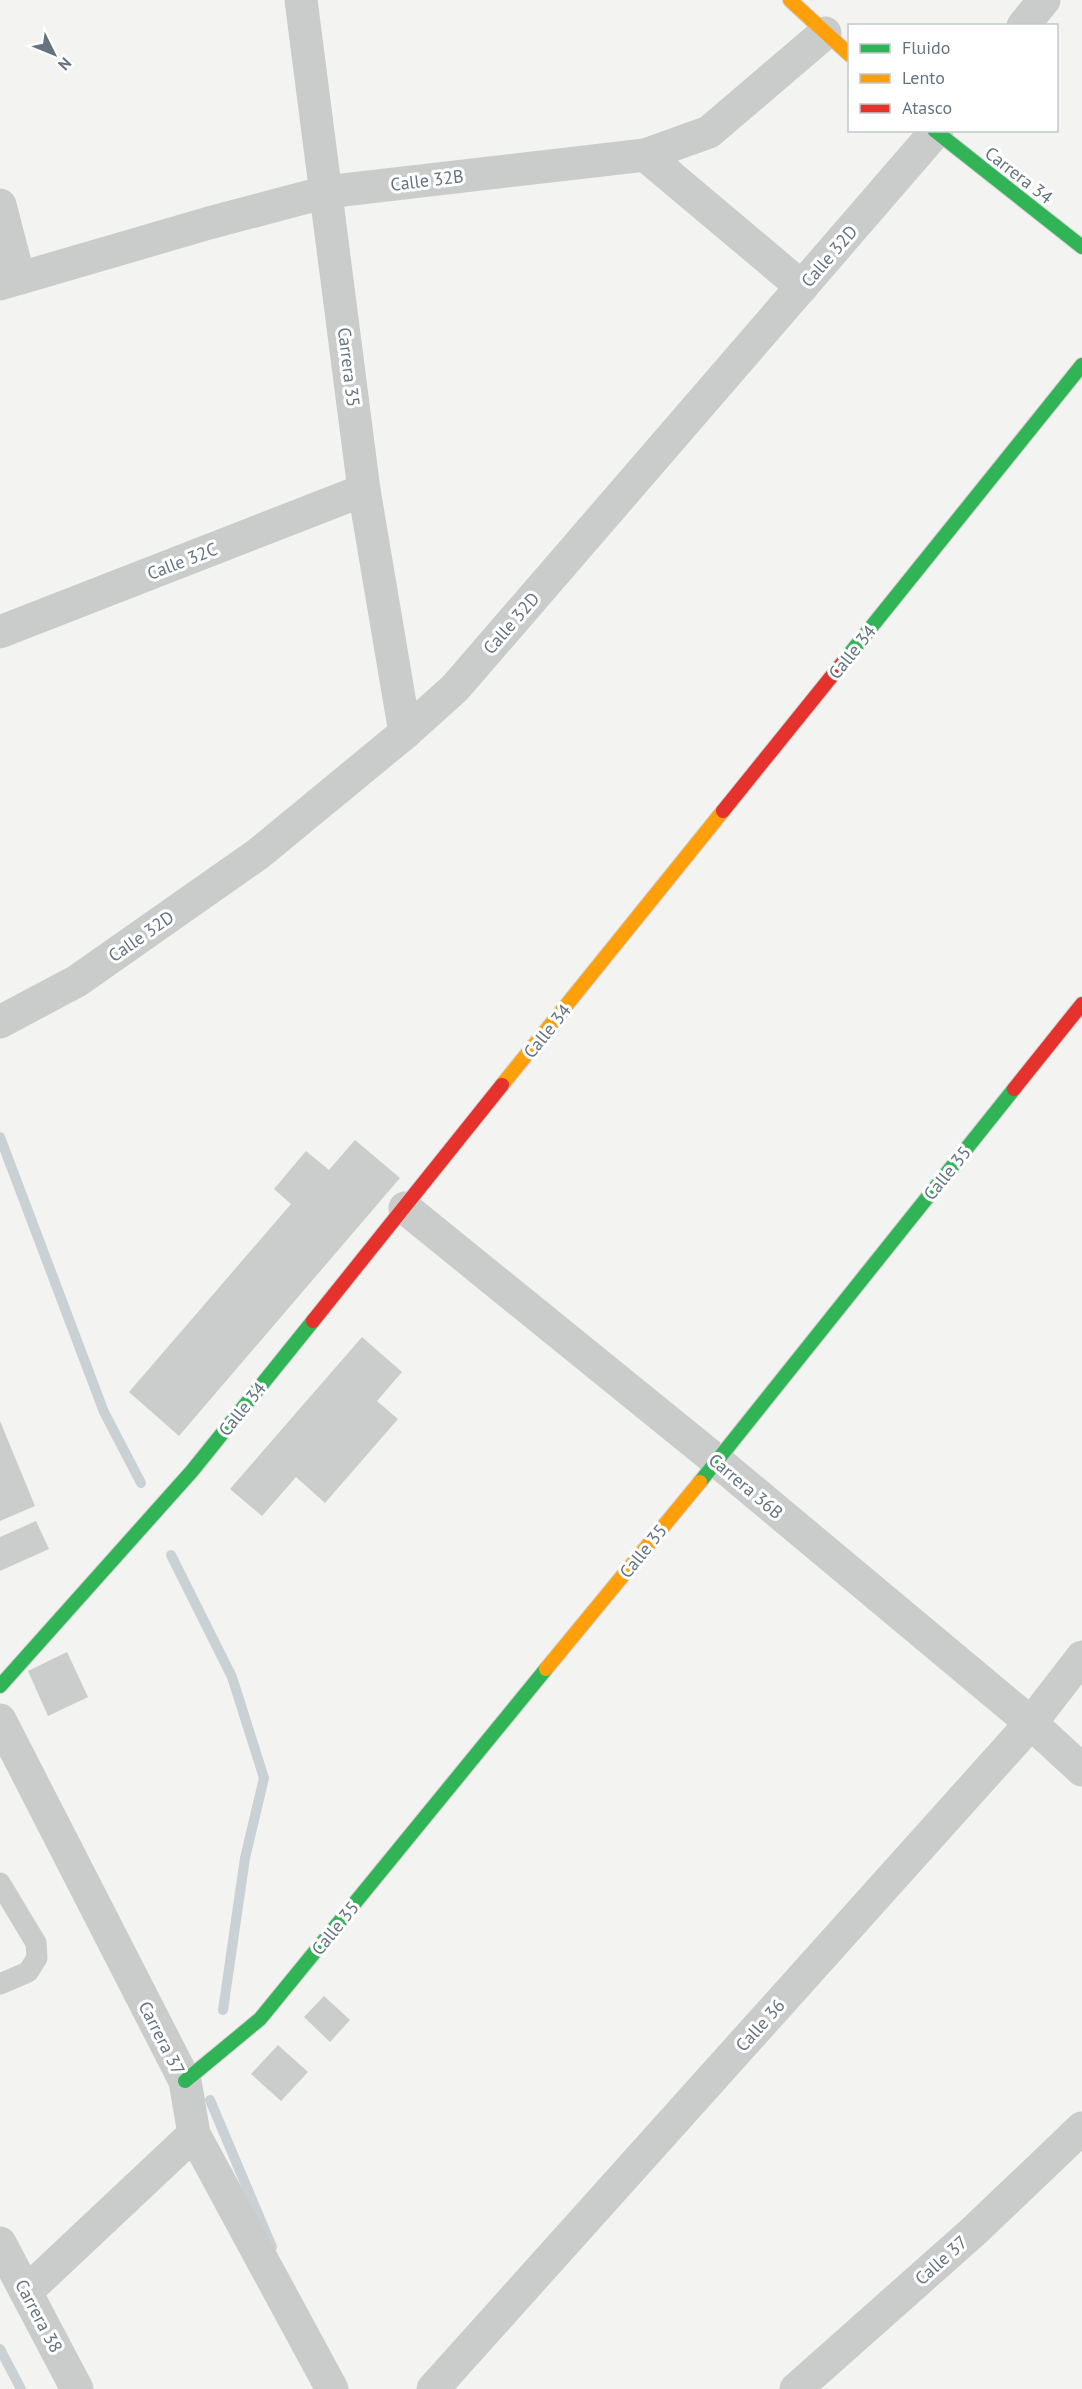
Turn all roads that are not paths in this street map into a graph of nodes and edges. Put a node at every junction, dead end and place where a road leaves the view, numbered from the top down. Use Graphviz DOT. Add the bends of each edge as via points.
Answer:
graph roads {
  1 [pos="301,0"];
  2 [pos="790,0"];
  3 [pos="1044,0"];
  4 [pos="1025,24"];
  5 [pos="825,33"];
  6 [pos="848,54"];
  7 [pos="934,132"];
  8 [pos="936,132"];
  9 [pos="645,155"];
  10 [pos="326,192"];
  11 [pos="0,205"];
  12 [pos="1082,247"];
  13 [pos="9,281"];
  14 [pos="802,287"];
  15 [pos="1082,365"];
  16 [pos="364,490"];
  17 [pos="0,632"];
  18 [pos="405,734"];
  19 [pos="1082,1004"];
  20 [pos="2,1017"];
  21 [pos="405,1209"];
  22 [pos="717,1461"];
  23 [pos="1082,1657"];
  24 [pos="0,1686"];
  25 [pos="1031,1723"];
  26 [pos="1,1724"];
  27 [pos="1082,1770"];
  28 [pos="0,1883"];
  29 [pos="0,1984"];
  30 [pos="185,2081"];
  31 [pos="1082,2128"];
  32 [pos="195,2134"];
  33 [pos="0,2243"];
  34 [pos="26,2292"];
  35 [pos="77,2389"];
  36 [pos="332,2389"];
  37 [pos="432,2389"];
  38 [pos="796,2389"];
  1 -- 10 [label="street, Carrera 35"];
  2 -- 5 [label="street"];
  3 -- 4 [label="street"];
  5 -- 6 [label="street"];
  5 -- 9 [label="street, Calle 32B" via="709,132"];
  7 -- 14 [label="street, Calle 32D"];
  8 -- 12 [label="street, Carrera 34"];
  9 -- 10 [label="street, Calle 32B"];
  9 -- 14 [label="street"];
  10 -- 13 [label="street, Calle 32B"];
  10 -- 16 [label="street, Carrera 35"];
  11 -- 13 [label="street"];
  14 -- 18 [label="street, Calle 32D" via="455,688"];
  15 -- 21 [label="street, Calle 34"];
  16 -- 17 [label="street, Calle 32C"];
  16 -- 18 [label="street, Carrera 35"];
  18 -- 20 [label="street, Calle 32D" via="258,854 77,981"];
  19 -- 22 [label="street, Calle 35"];
  21 -- 22 [label="street, Carrera 36B"];
  21 -- 24 [label="street, Calle 34" via="192,1471"];
  22 -- 25 [label="street, Carrera 36B"];
  22 -- 30 [label="street, Calle 35" via="260,2019"];
  23 -- 25 [label="street, Calle 36"];
  25 -- 27 [label="street, Carrera 36B"];
  25 -- 37 [label="street, Calle 36"];
  26 -- 30 [label="street, Carrera 37"];
  28 -- 29 [label="lane" via="36,1943 37,1958 28,1972"];
  30 -- 32 [label="street, Carrera 37"];
  31 -- 38 [label="street, Calle 37" via="974,2231"];
  32 -- 34 [label="street"];
  32 -- 36 [label="street, Carrera 37"];
  33 -- 34 [label="street, Carrera 38"];
  34 -- 35 [label="street, Carrera 38"];
}
